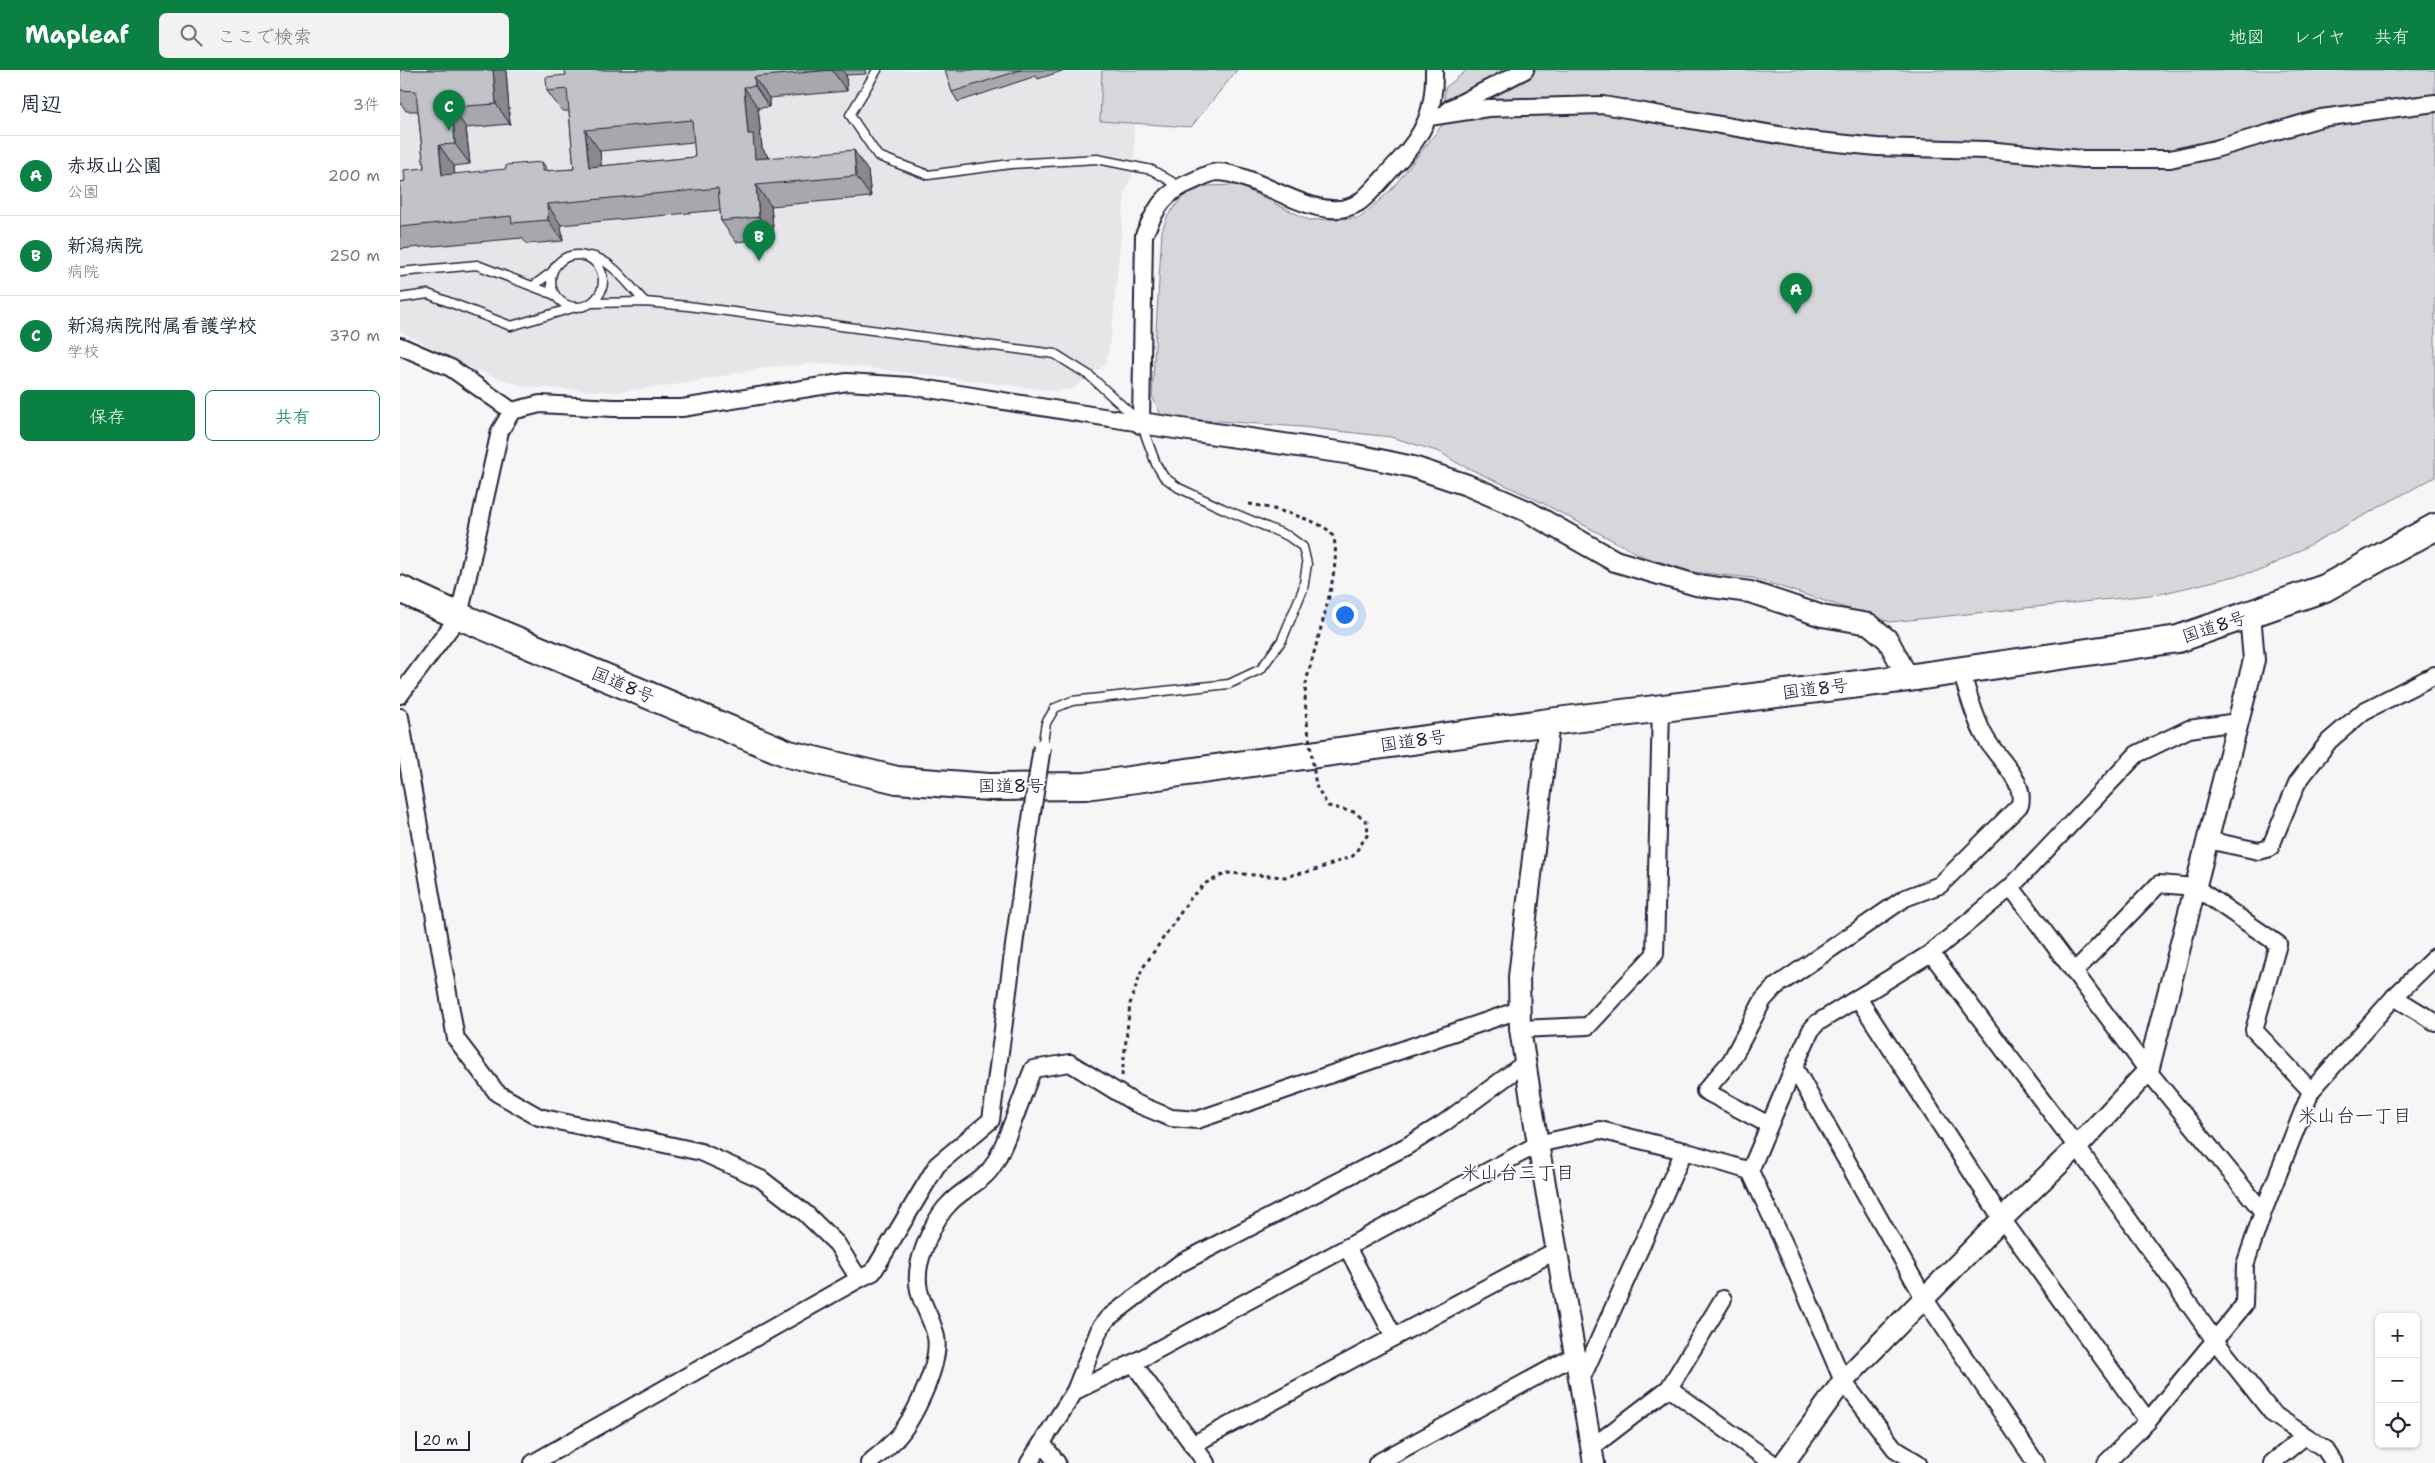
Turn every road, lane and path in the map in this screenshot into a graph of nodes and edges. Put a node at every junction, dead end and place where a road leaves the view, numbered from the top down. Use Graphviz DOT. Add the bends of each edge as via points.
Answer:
graph roads {
  1 [pos="877,70"];
  2 [pos="1434,70"];
  3 [pos="1524,70"];
  4 [pos="2435,103"];
  5 [pos="1429,117"];
  6 [pos="1179,186"];
  7 [pos="587,256"];
  8 [pos="400,272"];
  9 [pos="552,272"];
  10 [pos="533,286"];
  11 [pos="555,295"];
  12 [pos="400,298"];
  13 [pos="645,302"];
  14 [pos="592,303"];
  15 [pos="576,307"];
  16 [pos="400,346"];
  17 [pos="512,411"];
  18 [pos="1141,423"];
  19 [pos="2435,527"];
  20 [pos="400,589"];
  21 [pos="459,616"];
  22 [pos="2250,616"];
  23 [pos="1960,669"];
  24 [pos="2435,675"];
  25 [pos="1908,678"];
  26 [pos="400,695"];
  27 [pos="1660,708"];
  28 [pos="400,717"];
  29 [pos="1307,722"];
  30 [pos="1549,722"];
  31 [pos="2238,722"];
  32 [pos="1042,747"];
  33 [pos="2207,840"];
  34 [pos="2012,887"];
  35 [pos="2195,887"];
  36 [pos="1931,954"];
  37 [pos="2435,957"];
  38 [pos="2074,972"];
  39 [pos="2394,997"];
  40 [pos="1858,998"];
  41 [pos="1520,1019"];
  42 [pos="2435,1022"];
  43 [pos="1525,1063"];
  44 [pos="1794,1066"];
  45 [pos="2148,1071"];
  46 [pos="2312,1090"];
  47 [pos="1120,1093"];
  48 [pos="1769,1125"];
  49 [pos="1538,1144"];
  50 [pos="2077,1147"];
  51 [pos="1684,1151"];
  52 [pos="1750,1171"];
  53 [pos="2263,1212"];
  54 [pos="2002,1219"];
  55 [pos="1347,1247"];
  56 [pos="1558,1250"];
  57 [pos="859,1279"];
  58 [pos="1924,1298"];
  59 [pos="1723,1299"];
  60 [pos="1394,1337"];
  61 [pos="2216,1342"];
  62 [pos="1576,1356"];
  63 [pos="1132,1363"];
  64 [pos="1843,1381"];
  65 [pos="1580,1382"];
  66 [pos="1669,1388"];
  67 [pos="1076,1391"];
  68 [pos="2148,1421"];
  69 [pos="2305,1436"];
  70 [pos="1042,1443"];
  71 [pos="1192,1446"];
  72 [pos="1593,1455"];
  73 [pos="533,1463"];
  74 [pos="869,1463"];
  75 [pos="1029,1463"];
  76 [pos="1057,1463"];
  77 [pos="1206,1463"];
  78 [pos="1377,1463"];
  79 [pos="1772,1463"];
  80 [pos="1784,1463"];
  81 [pos="1918,1463"];
  82 [pos="2036,1463"];
  83 [pos="2106,1463"];
  84 [pos="2272,1463"];
  85 [pos="2334,1463"];
  1 -- 6 [label="lane" via="850,115 878,156 928,175 1010,164 1097,159 1152,170"];
  2 -- 5 [label="street"];
  3 -- 5 [label="street" via="1466,102"];
  4 -- 5 [label="street" via="2321,118 2170,159 2083,159 1986,150 1867,146 1808,140 1603,105 1488,108"];
  5 -- 6 [label="street" via="1417,141 1358,203 1335,210 1311,205 1243,178 1217,172"];
  6 -- 18 [label="street" via="1156,207 1144,235"];
  7 -- 9 [label="lane" via="578,254 563,259"];
  7 -- 13 [label="lane" via="608,263"];
  7 -- 14 [label="lane" via="600,266 604,282"];
  8 -- 10 [label="lane" via="477,265"];
  9 -- 10 [label="lane"];
  9 -- 11 [label="lane"];
  10 -- 11 [label="lane"];
  11 -- 15 [label="lane" via="568,306"];
  12 -- 15 [label="lane" via="428,294 511,326"];
  13 -- 14 [label="lane"];
  13 -- 18 [label="lane" via="1055,354 1090,376"];
  14 -- 15 [label="lane"];
  16 -- 17 [label="street" via="451,368"];
  17 -- 18 [label="street" via="540,404 682,408 846,382 910,386"];
  17 -- 21 [label="street" via="500,431"];
  18 -- 25 [label="street" via="1352,454 1413,467 1468,485 1527,511 1615,561 1696,585 1750,592 1822,616 1869,624 1888,640"];
  18 -- 32 [label="lane" via="1164,477 1179,488 1288,536 1303,547 1307,564 1304,589 1282,640 1261,669 1229,684 1072,701 1055,708 1046,723"];
  19 -- 22 [label="highway, 国道8号" via="2326,588"];
  20 -- 21 [label="highway, 国道8号"];
  21 -- 26 [label="street"];
  21 -- 30 [label="highway, 国道8号" via="789,754 897,780 989,787 1086,786"];
  22 -- 23 [label="highway, 国道8号" via="2178,639"];
  22 -- 31 [label="street" via="2254,660"];
  23 -- 25 [label="highway, 国道8号"];
  23 -- 48 [label="street" via="1984,735 2018,783 2022,794 2020,805 1940,885 1905,898 1775,987 1763,1000 1731,1061 1705,1092"];
  24 -- 33 [label="street" via="2364,711 2329,742 2297,783 2270,848 2259,852"];
  25 -- 27 [label="highway, 国道8号"];
  27 -- 30 [label="highway, 国道8号"];
  27 -- 41 [label="street" via="1655,954 1588,1026"];
  28 -- 57 [label="street" via="456,1039 497,1093 539,1117 701,1152 761,1179 805,1212 837,1244"];
  29 -- 47 [label="path, bridge" via="1316,786 1328,806 1354,812 1367,822 1368,834 1353,856 1318,869 1285,877 1227,873 1206,883 1192,896 1142,969 1130,1004"];
  30 -- 41 [label="street" via="1519,977"];
  31 -- 33 [label="street"];
  31 -- 34 [label="street" via="2189,729 2137,754"];
  32 -- 57 [label="street, bridge" via="991,1120 936,1165 873,1272"];
  33 -- 35 [label="street"];
  34 -- 36 [label="street"];
  34 -- 38 [label="street"];
  35 -- 38 [label="street" via="2158,884"];
  35 -- 45 [label="street"];
  35 -- 46 [label="street" via="2278,944 2254,1030"];
  36 -- 40 [label="street"];
  36 -- 50 [label="street"];
  37 -- 39 [label="street"];
  38 -- 45 [label="street"];
  39 -- 42 [label="street"];
  39 -- 46 [label="street"];
  40 -- 44 [label="street" via="1817,1023"];
  40 -- 54 [label="street"];
  41 -- 43 [label="street"];
  41 -- 47 [label="street" via="1197,1120 1171,1118"];
  43 -- 49 [label="street"];
  43 -- 67 [label="street" via="1407,1146 1180,1264 1108,1318 1100,1328"];
  44 -- 48 [label="street"];
  44 -- 58 [label="street"];
  45 -- 50 [label="street"];
  45 -- 53 [label="street"];
  46 -- 53 [label="street"];
  47 -- 74 [label="street" via="1070,1063 1033,1069 994,1165 949,1203 937,1219 920,1263 917,1283 921,1302 936,1336 934,1365 921,1398 896,1439"];
  48 -- 52 [label="street"];
  49 -- 51 [label="street" via="1600,1130"];
  49 -- 55 [label="street"];
  49 -- 56 [label="street"];
  50 -- 54 [label="street"];
  50 -- 61 [label="street"];
  51 -- 52 [label="street"];
  51 -- 65 [label="street"];
  52 -- 64 [label="street"];
  53 -- 61 [label="street" via="2245,1265 2244,1305"];
  54 -- 58 [label="street"];
  54 -- 68 [label="street"];
  55 -- 60 [label="street"];
  55 -- 63 [label="street"];
  56 -- 60 [label="street"];
  56 -- 62 [label="street"];
  57 -- 73 [label="street"];
  58 -- 64 [label="street"];
  58 -- 82 [label="street"];
  59 -- 66 [label="street"];
  60 -- 71 [label="street"];
  61 -- 68 [label="street"];
  61 -- 69 [label="street" via="2273,1414"];
  62 -- 65 [label="street"];
  62 -- 78 [label="street"];
  63 -- 67 [label="street"];
  63 -- 71 [label="street"];
  64 -- 80 [label="street"];
  64 -- 81 [label="street" via="1895,1449"];
  65 -- 72 [label="street"];
  66 -- 72 [label="street"];
  66 -- 79 [label="street"];
  67 -- 70 [label="street"];
  68 -- 83 [label="street"];
  69 -- 84 [label="street"];
  69 -- 85 [label="street" via="2325,1450"];
  70 -- 75 [label="street"];
  70 -- 76 [label="street"];
  71 -- 77 [label="street"];
}
